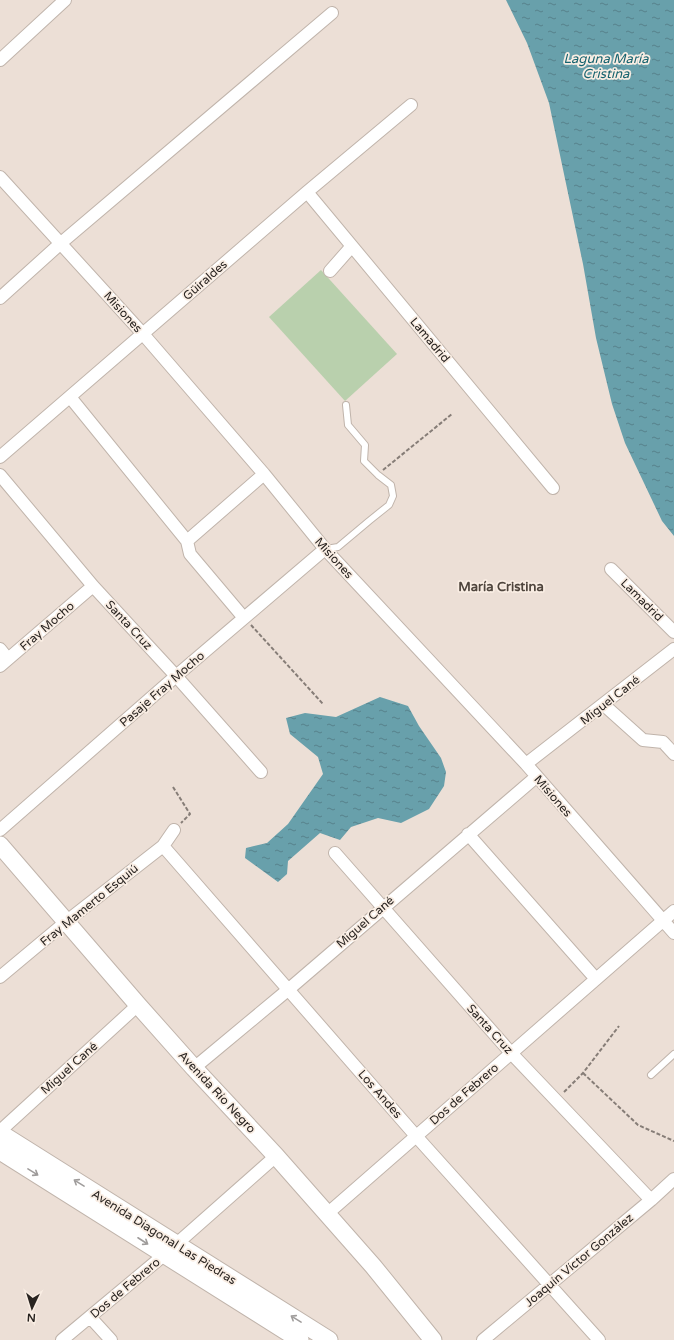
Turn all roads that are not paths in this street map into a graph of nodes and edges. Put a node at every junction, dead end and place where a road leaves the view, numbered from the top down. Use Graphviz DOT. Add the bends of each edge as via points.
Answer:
graph roads {
  1 [pos="65,0"];
  2 [pos="332,14"];
  3 [pos="0,60"];
  4 [pos="411,104"];
  5 [pos="0,177"];
  6 [pos="307,192"];
  7 [pos="61,243"];
  8 [pos="352,246"];
  9 [pos="330,271"];
  10 [pos="0,298"];
  11 [pos="143,334"];
  12 [pos="70,397"];
  13 [pos="346,405"];
  14 [pos="0,457"];
  15 [pos="264,474"];
  16 [pos="0,475"];
  17 [pos="553,488"];
  18 [pos="187,541"];
  19 [pos="325,549"];
  20 [pos="611,568"];
  21 [pos="93,586"];
  22 [pos="244,618"];
  23 [pos="674,632"];
  24 [pos="674,649"];
  25 [pos="0,650"];
  26 [pos="4,663"];
  27 [pos="176,676"];
  28 [pos="604,705"];
  29 [pos="674,754"];
  30 [pos="526,764"];
  31 [pos="261,772"];
  32 [pos="536,776"];
  33 [pos="0,830"];
  34 [pos="174,830"];
  35 [pos="468,834"];
  36 [pos="0,845"];
  37 [pos="163,846"];
  38 [pos="335,853"];
  39 [pos="383,907"];
  40 [pos="674,911"];
  41 [pos="662,920"];
  42 [pos="67,921"];
  43 [pos="674,933"];
  44 [pos="0,978"];
  45 [pos="596,979"];
  46 [pos="289,989"];
  47 [pos="138,1005"];
  48 [pos="511,1053"];
  49 [pos="674,1054"];
  50 [pos="194,1068"];
  51 [pos="651,1075"];
  52 [pos="0,1132"];
  53 [pos="416,1136"];
  54 [pos="0,1151"];
  55 [pos="276,1156"];
  56 [pos="674,1179"];
  57 [pos="651,1200"];
  58 [pos="327,1214"];
  59 [pos="170,1250"];
  60 [pos="550,1284"];
  61 [pos="90,1317"];
  62 [pos="62,1340"];
  63 [pos="111,1340"];
  64 [pos="300,1340"];
  65 [pos="329,1340"];
  66 [pos="433,1340"];
  67 [pos="483,1340"];
  68 [pos="599,1340"];
  1 -- 3 [label="street"];
  2 -- 7 [label="street"];
  4 -- 6 [label="street, Güiraldes"];
  5 -- 7 [label="street, Misiones"];
  6 -- 8 [label="street, Lamadrid"];
  6 -- 11 [label="street, Güiraldes"];
  7 -- 10 [label="street"];
  7 -- 11 [label="street, Misiones"];
  8 -- 9 [label="street"];
  8 -- 17 [label="street, Lamadrid"];
  11 -- 12 [label="street, Güiraldes"];
  11 -- 15 [label="street, Misiones"];
  12 -- 14 [label="street, Güiraldes"];
  12 -- 18 [label="street"];
  13 -- 19 [label="lane" via="348,425 365,445 364,461 391,485 393,496 389,505 338,547"];
  15 -- 18 [label="street"];
  15 -- 19 [label="street, Misiones"];
  16 -- 21 [label="street, Santa Cruz"];
  18 -- 22 [label="street" via="190,554"];
  19 -- 22 [label="street, Pasaje Fray Mocho"];
  19 -- 30 [label="street, Misiones"];
  20 -- 23 [label="street, Lamadrid"];
  21 -- 26 [label="street, Fray Mocho"];
  21 -- 27 [label="street, Santa Cruz"];
  22 -- 27 [label="street, Pasaje Fray Mocho"];
  24 -- 28 [label="street, Miguel Cané"];
  25 -- 26 [label="street"];
  27 -- 31 [label="street, Santa Cruz"];
  27 -- 33 [label="street, Pasaje Fray Mocho"];
  28 -- 29 [label="street" via="643,740 663,742"];
  28 -- 30 [label="street, Miguel Cané"];
  30 -- 32 [label="street, Misiones"];
  32 -- 35 [label="street, Miguel Cané"];
  32 -- 41 [label="street, Misiones"];
  34 -- 37 [label="street, Fray Mamerto Esquiú"];
  35 -- 39 [label="street, Miguel Cané"];
  35 -- 45 [label="street"];
  36 -- 42 [label="street, Avenida Río Negro"];
  37 -- 42 [label="street, Fray Mamerto Esquiú"];
  37 -- 46 [label="street, Los Andes"];
  38 -- 39 [label="street, Santa Cruz"];
  39 -- 46 [label="street, Miguel Cané"];
  39 -- 48 [label="street, Santa Cruz"];
  40 -- 41 [label="street, Dos de Febrero"];
  41 -- 43 [label="street, Misiones"];
  41 -- 45 [label="street, Dos de Febrero"];
  42 -- 44 [label="street, Fray Mamerto Esquiú"];
  42 -- 47 [label="street, Avenida Río Negro"];
  45 -- 48 [label="street, Dos de Febrero"];
  46 -- 50 [label="street, Miguel Cané"];
  46 -- 53 [label="street, Los Andes"];
  47 -- 50 [label="street, Avenida Río Negro"];
  47 -- 52 [label="street, Miguel Cané"];
  48 -- 53 [label="street, Dos de Febrero"];
  48 -- 57 [label="street, Santa Cruz"];
  49 -- 51 [label="lane"];
  50 -- 55 [label="street, Avenida Río Negro"];
  59 -- 52 [label="street, Avenida Diagonal Las Piedras, one-way"];
  53 -- 58 [label="street, Dos de Febrero"];
  53 -- 60 [label="street, Los Andes"];
  54 -- 59 [label="street, Avenida Diagonal Las Piedras, one-way"];
  55 -- 58 [label="street, Avenida Río Negro"];
  55 -- 59 [label="street, Dos de Febrero"];
  56 -- 57 [label="street, Joaquín Víctor González"];
  57 -- 60 [label="street, Joaquín Víctor González"];
  58 -- 66 [label="street, Avenida Río Negro"];
  59 -- 61 [label="street, Dos de Febrero"];
  59 -- 64 [label="street, Avenida Diagonal Las Piedras"];
  65 -- 59 [label="street, Avenida Diagonal Las Piedras, one-way"];
  60 -- 67 [label="street, Joaquín Víctor González"];
  60 -- 68 [label="street, Los Andes"];
  61 -- 62 [label="street, Dos de Febrero"];
  61 -- 63 [label="street"];
}
